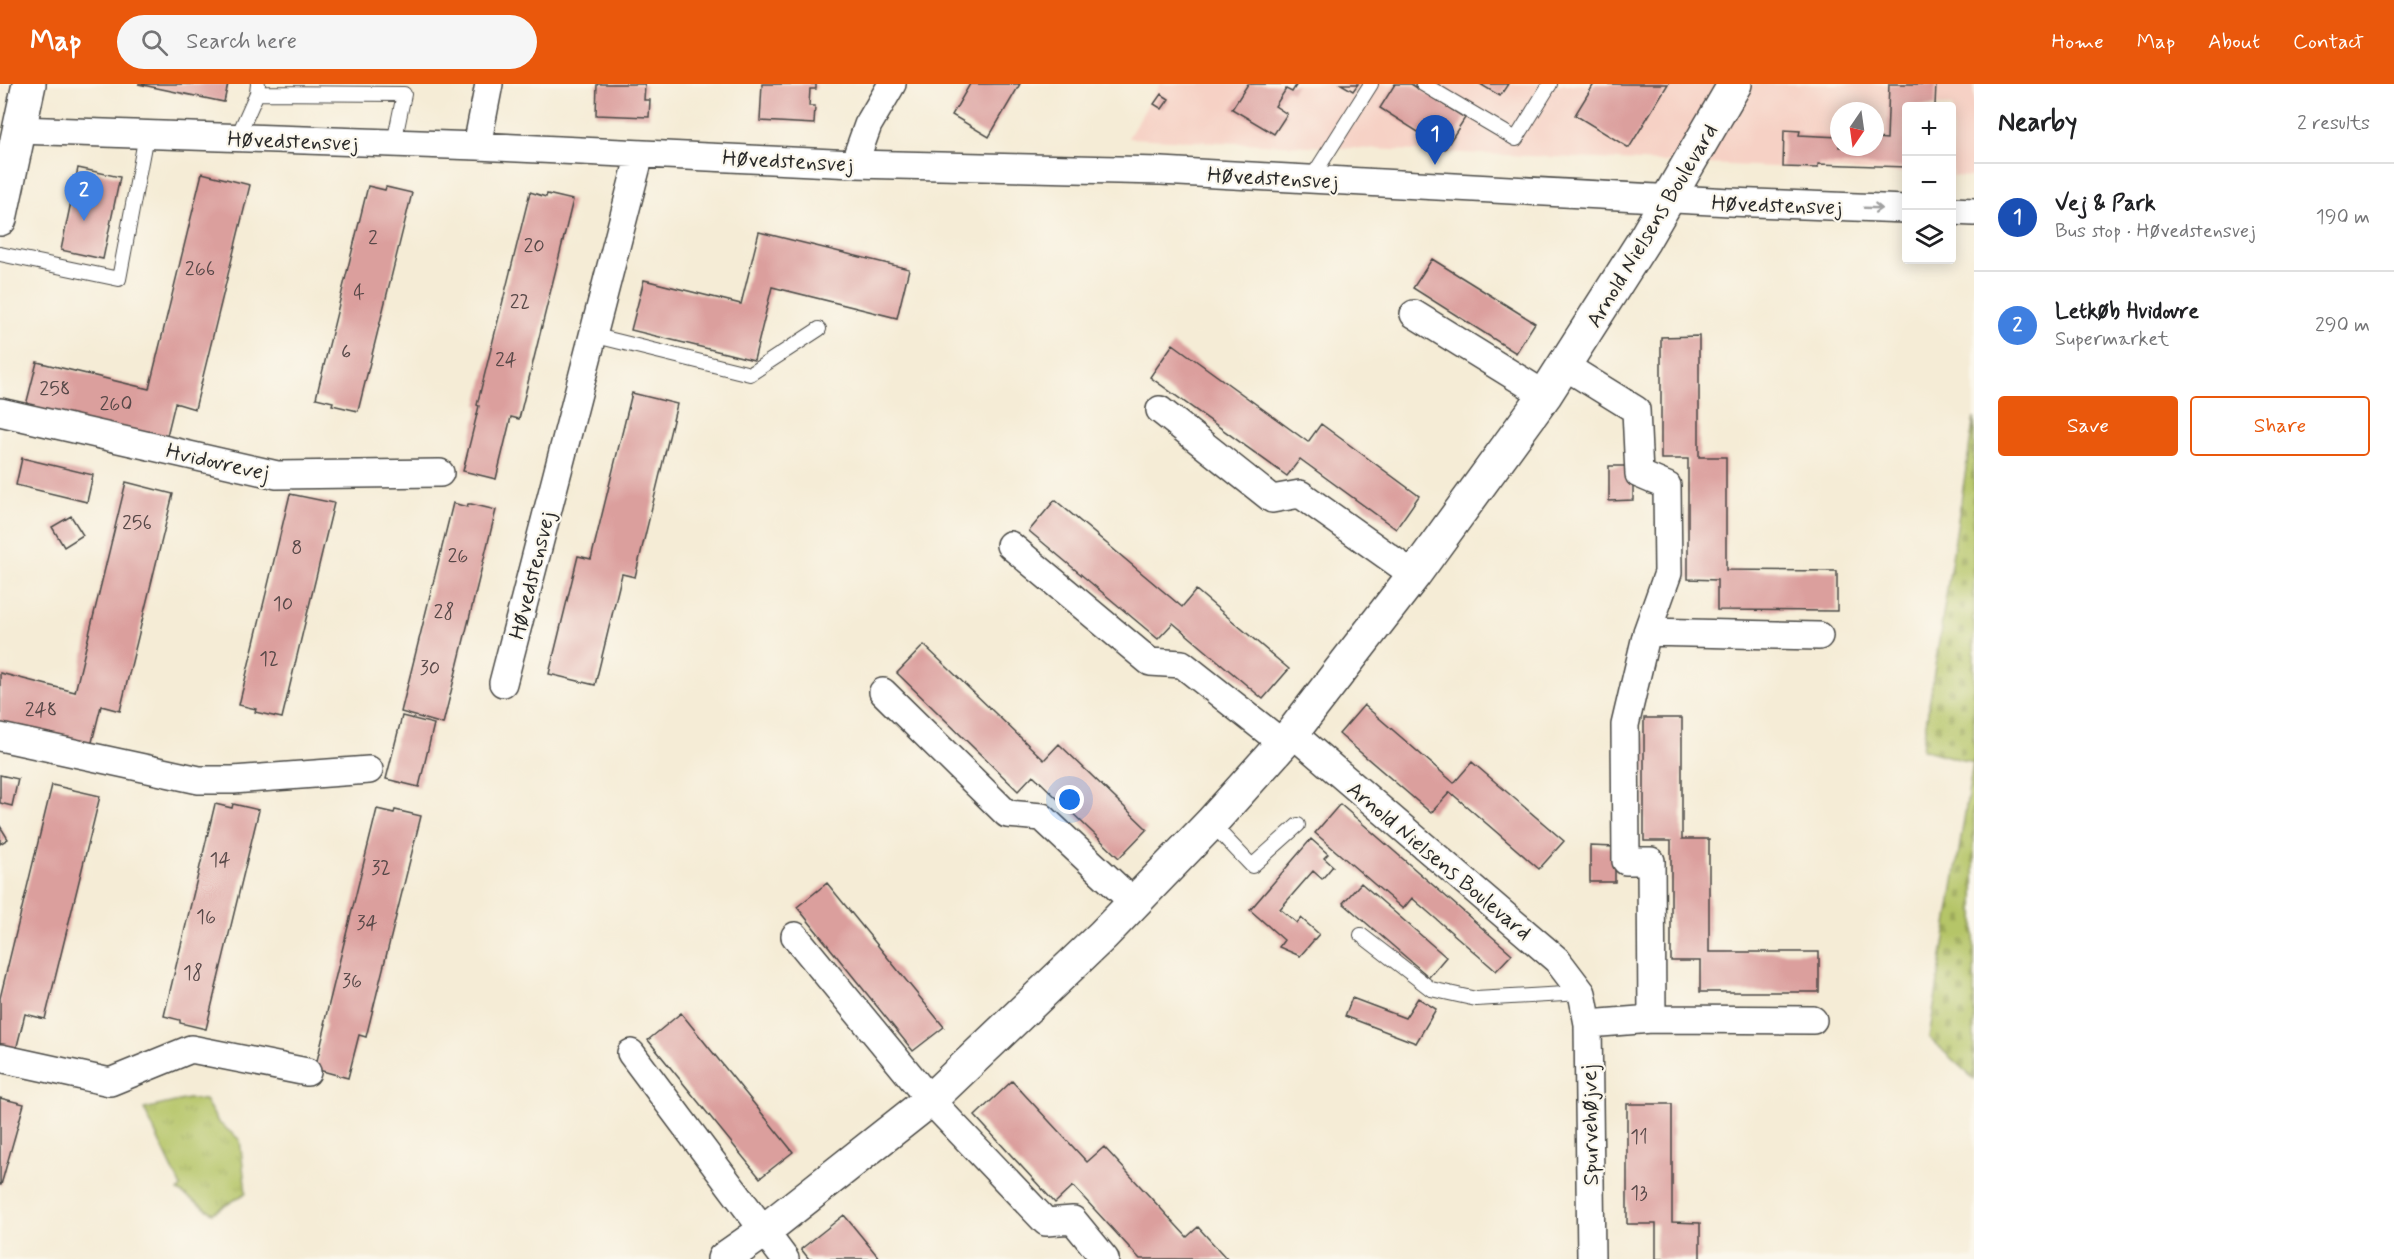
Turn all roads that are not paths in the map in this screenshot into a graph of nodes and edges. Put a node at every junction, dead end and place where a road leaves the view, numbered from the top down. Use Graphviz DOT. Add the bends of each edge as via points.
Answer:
graph roads {
  1 [pos="29,84"];
  2 [pos="489,84"];
  3 [pos="892,84"];
  4 [pos="1371,84"];
  5 [pos="1423,84"];
  6 [pos="1550,84"];
  7 [pos="1735,84"];
  8 [pos="257,88"];
  9 [pos="18,130"];
  10 [pos="146,135"];
  11 [pos="237,138"];
  12 [pos="394,143"];
  13 [pos="477,146"];
  14 [pos="640,153"];
  15 [pos="854,164"];
  16 [pos="1311,179"];
  17 [pos="1668,199"];
  18 [pos="1902,209"];
  19 [pos="1956,211"];
  20 [pos="1974,212"];
  21 [pos="0,219"];
  22 [pos="0,254"];
  23 [pos="1414,314"];
  24 [pos="819,329"];
  25 [pos="592,336"];
  26 [pos="1565,366"];
  27 [pos="1545,395"];
  28 [pos="1160,410"];
  29 [pos="0,412"];
  30 [pos="440,473"];
  31 [pos="1010,545"];
  32 [pos="1414,575"];
  33 [pos="1647,632"];
  34 [pos="1819,636"];
  35 [pos="503,683"];
  36 [pos="884,692"];
  37 [pos="0,737"];
  38 [pos="1287,738"];
  39 [pos="369,770"];
  40 [pos="1211,823"];
  41 [pos="1298,825"];
  42 [pos="1134,903"];
  43 [pos="1361,934"];
  44 [pos="795,936"];
  45 [pos="1582,993"];
  46 [pos="1652,1018"];
  47 [pos="1813,1020"];
  48 [pos="1588,1024"];
  49 [pos="631,1053"];
  50 [pos="0,1058"];
  51 [pos="307,1072"];
  52 [pos="930,1100"];
  53 [pos="764,1231"];
  54 [pos="724,1259"];
  55 [pos="785,1259"];
  56 [pos="1105,1259"];
  57 [pos="1591,1259"];
  1 -- 9 [label="street"];
  2 -- 13 [label="street"];
  3 -- 15 [label="street" via="868,125"];
  4 -- 16 [label="lane"];
  5 -- 6 [label="lane" via="1516,139"];
  7 -- 17 [label="street, Arnold Nielsens Boulevard"];
  8 -- 11 [label="lane"];
  8 -- 12 [label="lane" via="404,94"];
  9 -- 10 [label="street, Høvedstensvej"];
  9 -- 21 [label="street"];
  10 -- 11 [label="street, Høvedstensvej"];
  10 -- 22 [label="lane" via="118,279"];
  11 -- 12 [label="street, Høvedstensvej"];
  12 -- 13 [label="street, Høvedstensvej"];
  13 -- 14 [label="street, Høvedstensvej"];
  14 -- 15 [label="street, Høvedstensvej"];
  14 -- 25 [label="street, Høvedstensvej"];
  15 -- 16 [label="street, Høvedstensvej"];
  16 -- 17 [label="street, Høvedstensvej"];
  17 -- 18 [label="street, Høvedstensvej, one-way"];
  17 -- 26 [label="street, Arnold Nielsens Boulevard"];
  19 -- 20 [label="street"];
  23 -- 27 [label="street"];
  24 -- 25 [label="lane" via="750,374"];
  25 -- 35 [label="street, Høvedstensvej"];
  26 -- 27 [label="street, Arnold Nielsens Boulevard"];
  26 -- 33 [label="street" via="1636,410 1640,474 1666,486 1668,573"];
  27 -- 32 [label="street, Arnold Nielsens Boulevard"];
  28 -- 32 [label="street" via="1272,500 1300,494"];
  29 -- 30 [label="street, Hvidovrevej" via="277,475"];
  31 -- 38 [label="street, Arnold Nielsens Boulevard" via="1150,662 1182,664"];
  32 -- 38 [label="street, Arnold Nielsens Boulevard"];
  33 -- 34 [label="street"];
  33 -- 46 [label="street" via="1625,725 1626,861 1651,861"];
  36 -- 42 [label="street" via="1007,814 1042,817"];
  37 -- 39 [label="street" via="199,780"];
  38 -- 40 [label="street, Arnold Nielsens Boulevard"];
  38 -- 45 [label="street, Arnold Nielsens Boulevard" via="1557,960"];
  40 -- 41 [label="lane" via="1252,866"];
  40 -- 42 [label="street, Arnold Nielsens Boulevard"];
  42 -- 52 [label="street, Arnold Nielsens Boulevard"];
  43 -- 45 [label="lane" via="1431,989 1476,999"];
  44 -- 52 [label="street"];
  45 -- 48 [label="street, Spurvehøjvej"];
  46 -- 47 [label="street"];
  46 -- 48 [label="street"];
  48 -- 57 [label="street, Spurvehøjvej"];
  49 -- 53 [label="street"];
  50 -- 51 [label="street" via="110,1082 191,1049"];
  52 -- 53 [label="street, Arnold Nielsens Boulevard"];
  52 -- 56 [label="street" via="1046,1222 1073,1220"];
  53 -- 54 [label="street, Arnold Nielsens Boulevard"];
  53 -- 55 [label="street"];
}
